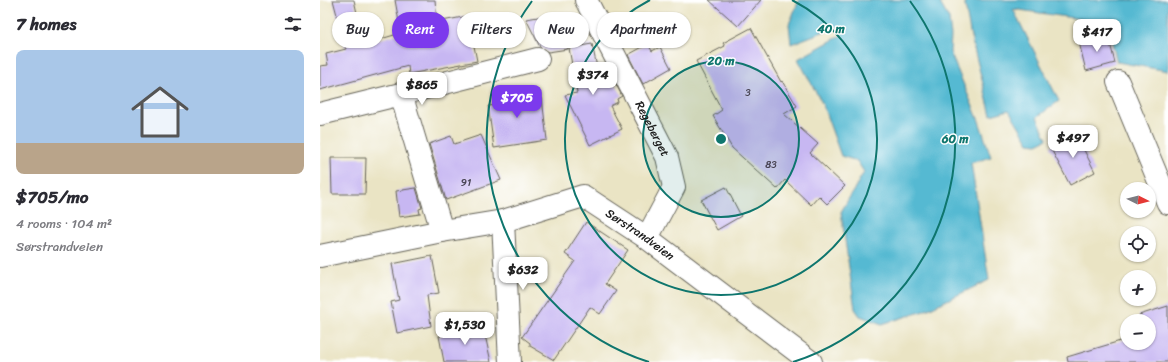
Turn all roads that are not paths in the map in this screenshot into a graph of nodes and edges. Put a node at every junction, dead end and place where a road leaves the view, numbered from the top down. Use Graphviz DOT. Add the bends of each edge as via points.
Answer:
graph roads {
  1 [pos="586,0"];
  2 [pos="538,60"];
  3 [pos="1118,82"];
  4 [pos="401,94"];
  5 [pos="320,114"];
  6 [pos="1168,203"];
  7 [pos="503,221"];
  8 [pos="442,230"];
  9 [pos="647,238"];
  10 [pos="320,256"];
  11 [pos="510,362"];
  12 [pos="811,362"];
  1 -- 9 [label="street, Regeberget" via="667,157 674,187"];
  2 -- 4 [label="street"];
  3 -- 6 [label="street"];
  4 -- 5 [label="street"];
  4 -- 8 [label="street"];
  7 -- 8 [label="street, Sørstrandveien"];
  7 -- 9 [label="street, Sørstrandveien" via="583,196"];
  7 -- 11 [label="street"];
  8 -- 10 [label="street, Sørstrandveien"];
  9 -- 12 [label="street, Sørstrandveien"];
}
